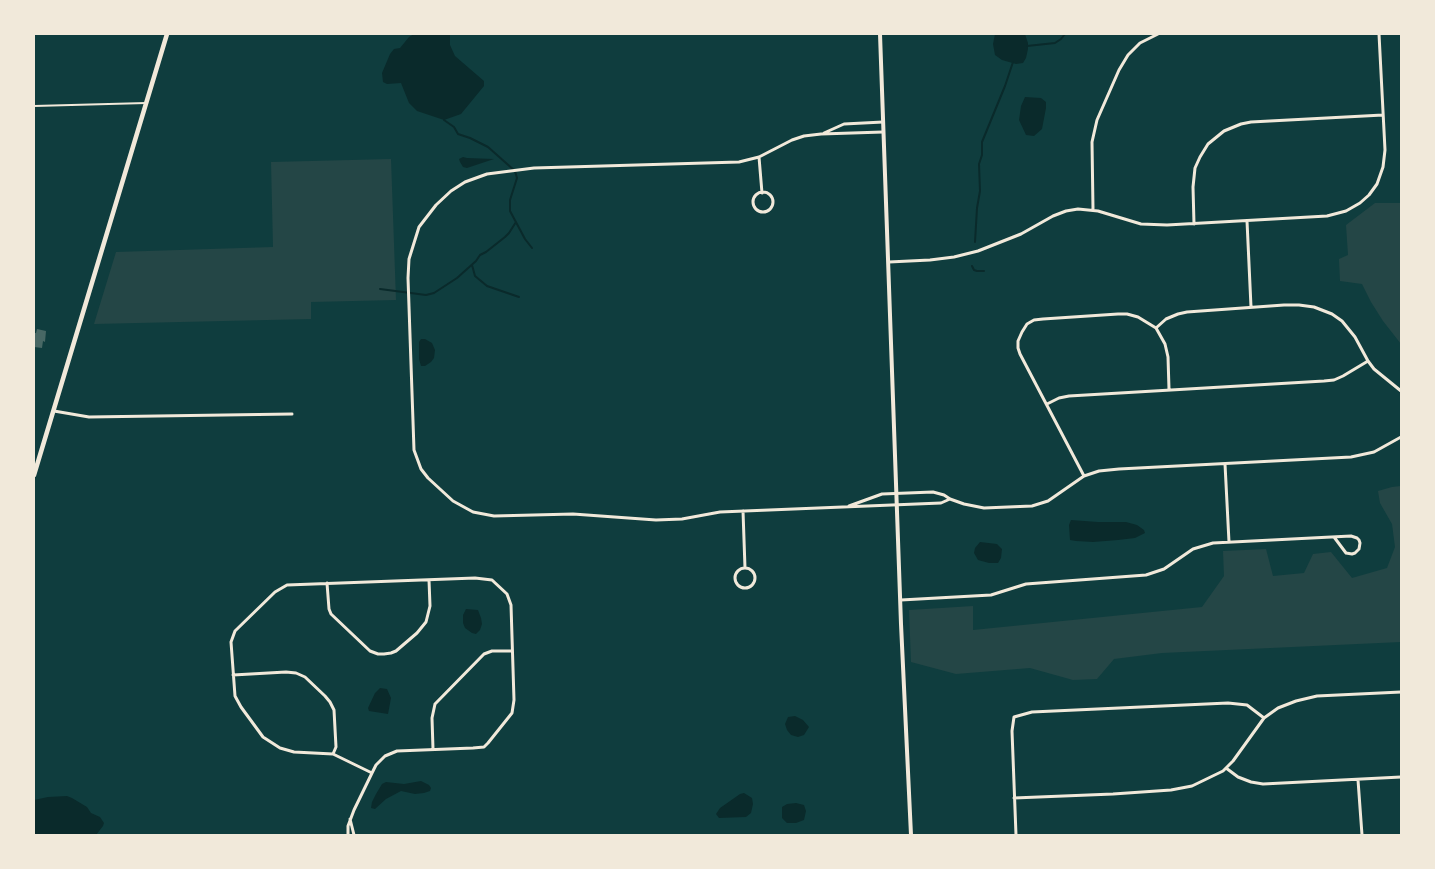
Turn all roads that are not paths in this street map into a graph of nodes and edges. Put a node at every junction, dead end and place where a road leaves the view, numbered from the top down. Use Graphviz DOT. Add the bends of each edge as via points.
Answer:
graph roads {
  1 [pos="167,34"];
  2 [pos="880,34"];
  3 [pos="1158,34"];
  4 [pos="1379,34"];
  5 [pos="146,103"];
  6 [pos="34,106"];
  7 [pos="1384,115"];
  8 [pos="883,122"];
  9 [pos="883,132"];
  10 [pos="821,134"];
  11 [pos="759,157"];
  12 [pos="762,192"];
  13 [pos="1093,210"];
  14 [pos="1247,221"];
  15 [pos="1194,224"];
  16 [pos="889,262"];
  17 [pos="1251,307"];
  18 [pos="1156,328"];
  19 [pos="1368,361"];
  20 [pos="1169,389"];
  21 [pos="1401,391"];
  22 [pos="1047,404"];
  23 [pos="54,411"];
  24 [pos="292,414"];
  25 [pos="1401,437"];
  26 [pos="1225,464"];
  27 [pos="34,475"];
  28 [pos="1084,476"];
  29 [pos="897,494"];
  30 [pos="950,499"];
  31 [pos="898,504"];
  32 [pos="846,507"];
  33 [pos="743,511"];
  34 [pos="1334,537"];
  35 [pos="1229,542"];
  36 [pos="745,568"];
  37 [pos="429,580"];
  38 [pos="327,583"];
  39 [pos="901,600"];
  40 [pos="512,651"];
  41 [pos="233,675"];
  42 [pos="1401,692"];
  43 [pos="1264,718"];
  44 [pos="434,749"];
  45 [pos="333,754"];
  46 [pos="1226,768"];
  47 [pos="372,773"];
  48 [pos="1401,778"];
  49 [pos="1358,780"];
  50 [pos="1014,798"];
  51 [pos="350,818"];
  52 [pos="348,835"];
  53 [pos="354,835"];
  54 [pos="911,835"];
  55 [pos="1016,835"];
  56 [pos="1362,835"];
  1 -- 5 [label="main road"];
  2 -- 8 [label="street"];
  3 -- 13 [label="street" via="1140,43 1128,55 1097,120 1092,142"];
  4 -- 7 [label="street"];
  5 -- 6 [label="lane"];
  5 -- 23 [label="main road"];
  7 -- 14 [label="street" via="1384,167 1373,190 1360,203 1341,214"];
  7 -- 15 [label="street" via="1251,122 1224,131 1208,144 1196,164 1192,187"];
  8 -- 9 [label="street"];
  8 -- 10 [label="street" via="844,124"];
  9 -- 10 [label="street"];
  9 -- 16 [label="street"];
  10 -- 11 [label="street" via="792,140"];
  11 -- 12 [label="street"];
  11 -- 33 [label="street" via="739,162 534,168 487,174 451,191 424,219 409,259 408,278 414,450 421,469 453,501 473,512 494,516 573,514 656,520"];
  12 -- 12 [label="street" via="756,195 753,204 758,211 764,212 772,202 769,195"];
  13 -- 15 [label="street" via="1140,224"];
  13 -- 16 [label="street" via="1062,212 1021,234 966,254"];
  14 -- 15 [label="street"];
  14 -- 17 [label="street"];
  16 -- 29 [label="street"];
  17 -- 18 [label="street" via="1182,312"];
  17 -- 19 [label="street" via="1299,305 1326,311 1348,329"];
  18 -- 20 [label="street" via="1167,350"];
  18 -- 22 [label="street" via="1138,317 1123,314 1042,319 1027,324 1018,348"];
  19 -- 20 [label="street" via="1334,380"];
  19 -- 21 [label="street" via="1378,374"];
  20 -- 22 [label="street" via="1070,396"];
  22 -- 28 [label="street"];
  23 -- 24 [label="street" via="89,417"];
  23 -- 27 [label="main road"];
  25 -- 26 [label="street" via="1363,455"];
  26 -- 28 [label="street" via="1109,470"];
  26 -- 35 [label="street"];
  28 -- 30 [label="street" via="1055,498 1037,505 984,508"];
  29 -- 30 [label="street" via="936,492"];
  29 -- 31 [label="street"];
  29 -- 32 [label="street" via="877,495"];
  30 -- 31 [label="street" via="941,503"];
  31 -- 32 [label="street"];
  31 -- 39 [label="street"];
  32 -- 33 [label="street"];
  33 -- 36 [label="street"];
  34 -- 34 [label="street" via="1354,536 1360,543 1359,549 1352,554 1346,553"];
  34 -- 35 [label="street"];
  35 -- 39 [label="street" via="1196,548 1164,569 1146,575 1026,584 985,596"];
  36 -- 36 [label="street" via="737,572 735,578 739,586 747,588 755,577 753,571"];
  37 -- 38 [label="street"];
  37 -- 38 [label="street" via="430,606 426,622 396,651 384,654 370,651 332,614"];
  37 -- 40 [label="street" via="482,578 495,582 510,599"];
  38 -- 41 [label="street" via="282,587 235,631 231,642"];
  39 -- 54 [label="street"];
  40 -- 44 [label="street" via="484,654 435,704 432,718"];
  40 -- 44 [label="street" via="514,700 508,720 484,746"];
  41 -- 45 [label="street" via="237,701 263,737 294,752"];
  41 -- 45 [label="street" via="286,672 305,678 325,696 334,710 336,747"];
  42 -- 43 [label="street" via="1317,696 1296,700"];
  43 -- 46 [label="street"];
  43 -- 50 [label="street" via="1239,703 1032,712 1014,717"];
  44 -- 47 [label="street" via="390,753 380,760"];
  45 -- 47 [label="street"];
  46 -- 49 [label="street" via="1238,777 1263,784"];
  46 -- 50 [label="street" via="1212,778 1171,790"];
  47 -- 51 [label="street"];
  48 -- 49 [label="street"];
  49 -- 56 [label="street"];
  50 -- 55 [label="street"];
  51 -- 52 [label="street"];
  51 -- 53 [label="street"];
}
